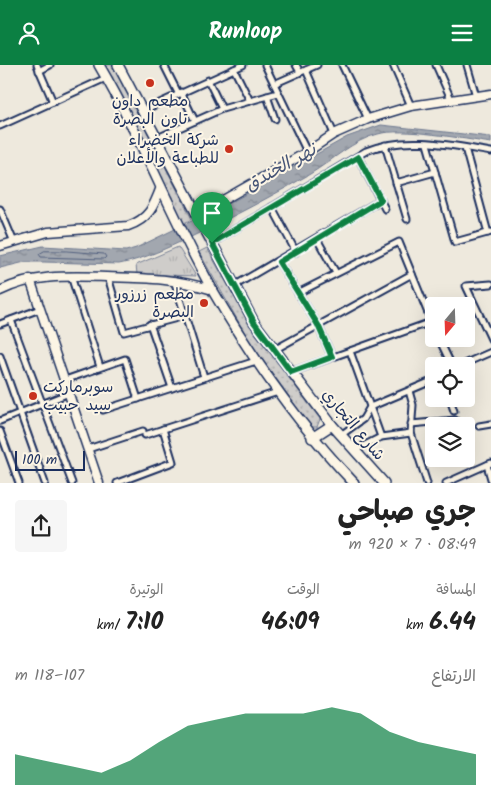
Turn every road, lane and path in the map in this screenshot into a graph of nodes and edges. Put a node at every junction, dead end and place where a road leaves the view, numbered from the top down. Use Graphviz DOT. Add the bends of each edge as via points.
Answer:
graph roads {
  1 [pos="50,65"];
  2 [pos="99,65"];
  3 [pos="118,65"];
  4 [pos="164,65"];
  5 [pos="243,65"];
  6 [pos="265,65"];
  7 [pos="296,65"];
  8 [pos="317,65"];
  9 [pos="342,65"];
  10 [pos="393,65"];
  11 [pos="436,65"];
  12 [pos="467,65"];
  13 [pos="38,68"];
  14 [pos="234,69"];
  15 [pos="306,70"];
  16 [pos="300,73"];
  17 [pos="106,78"];
  18 [pos="208,80"];
  19 [pos="274,84"];
  20 [pos="180,92"];
  21 [pos="278,93"];
  22 [pos="491,93"];
  23 [pos="267,96"];
  24 [pos="476,96"];
  25 [pos="451,99"];
  26 [pos="250,101"];
  27 [pos="53,102"];
  28 [pos="411,106"];
  29 [pos="222,109"];
  30 [pos="142,111"];
  31 [pos="275,119"];
  32 [pos="368,119"];
  33 [pos="195,121"];
  34 [pos="0,126"];
  35 [pos="334,133"];
  36 [pos="156,139"];
  37 [pos="427,144"];
  38 [pos="385,145"];
  39 [pos="465,148"];
  40 [pos="307,152"];
  41 [pos="491,152"];
  42 [pos="358,157"];
  43 [pos="435,172"];
  44 [pos="396,183"];
  45 [pos="161,187"];
  46 [pos="381,200"];
  47 [pos="272,207"];
  48 [pos="0,209"];
  49 [pos="385,209"];
  50 [pos="197,215"];
  51 [pos="407,219"];
  52 [pos="489,232"];
  53 [pos="317,239"];
  54 [pos="14,242"];
  55 [pos="212,243"];
  56 [pos="0,246"];
  57 [pos="296,252"];
  58 [pos="279,262"];
  59 [pos="336,273"];
  60 [pos="412,274"];
  61 [pos="71,276"];
  62 [pos="108,277"];
  63 [pos="30,279"];
  64 [pos="174,279"];
  65 [pos="491,285"];
  66 [pos="234,286"];
  67 [pos="213,290"];
  68 [pos="0,291"];
  69 [pos="298,293"];
  70 [pos="425,307"];
  71 [pos="40,309"];
  72 [pos="185,315"];
  73 [pos="11,320"];
  74 [pos="0,324"];
  75 [pos="150,324"];
  76 [pos="318,325"];
  77 [pos="425,327"];
  78 [pos="491,339"];
  79 [pos="274,350"];
  80 [pos="350,351"];
  81 [pos="491,351"];
  82 [pos="0,356"];
  83 [pos="332,357"];
  84 [pos="475,358"];
  85 [pos="256,361"];
  86 [pos="100,367"];
  87 [pos="291,372"];
  88 [pos="204,377"];
  89 [pos="65,380"];
  90 [pos="425,384"];
  91 [pos="172,388"];
  92 [pos="409,391"];
  93 [pos="278,392"];
  94 [pos="69,393"];
  95 [pos="138,399"];
  96 [pos="42,404"];
  97 [pos="370,407"];
  98 [pos="453,407"];
  99 [pos="103,410"];
  100 [pos="454,411"];
  101 [pos="20,413"];
  102 [pos="0,421"];
  103 [pos="425,423"];
  104 [pos="411,424"];
  105 [pos="491,424"];
  106 [pos="332,425"];
  107 [pos="480,426"];
  108 [pos="162,429"];
  109 [pos="0,431"];
  110 [pos="411,433"];
  111 [pos="341,435"];
  112 [pos="381,437"];
  113 [pos="312,438"];
  114 [pos="2,443"];
  115 [pos="88,449"];
  116 [pos="355,451"];
  117 [pos="489,464"];
  118 [pos="491,479"];
  119 [pos="19,483"];
  120 [pos="45,483"];
  121 [pos="72,483"];
  122 [pos="99,483"];
  123 [pos="117,483"];
  124 [pos="354,483"];
  125 [pos="384,483"];
  126 [pos="427,483"];
  127 [pos="446,483"];
  1 -- 13 [label="street"];
  2 -- 17 [label="main road"];
  3 -- 30 [label="main road"];
  4 -- 20 [label="street"];
  5 -- 14 [label="street"];
  6 -- 19 [label="street"];
  7 -- 16 [label="street"];
  8 -- 15 [label="street"];
  9 -- 32 [label="street"];
  10 -- 28 [label="street"];
  11 -- 25 [label="street"];
  12 -- 24 [label="street"];
  13 -- 27 [label="street"];
  14 -- 18 [label="street"];
  14 -- 26 [label="street"];
  15 -- 16 [label="street"];
  15 -- 35 [label="street"];
  16 -- 19 [label="street"];
  17 -- 27 [label="street"];
  17 -- 45 [label="main road"];
  18 -- 20 [label="street"];
  18 -- 29 [label="street"];
  19 -- 21 [label="street"];
  20 -- 30 [label="street"];
  20 -- 33 [label="street"];
  21 -- 23 [label="street"];
  21 -- 40 [label="street"];
  22 -- 24 [label="street"];
  23 -- 26 [label="street"];
  23 -- 31 [label="street"];
  24 -- 25 [label="street"];
  25 -- 28 [label="street"];
  26 -- 29 [label="street"];
  27 -- 34 [label="street"];
  28 -- 32 [label="street"];
  29 -- 33 [label="street"];
  30 -- 36 [label="main road"];
  32 -- 35 [label="street"];
  33 -- 36 [label="street"];
  35 -- 40 [label="street"];
  36 -- 50 [label="main road"];
  37 -- 38 [label="street" via="400,142"];
  37 -- 39 [label="street"];
  37 -- 43 [label="street"];
  38 -- 42 [label="street"];
  38 -- 44 [label="street"];
  39 -- 41 [label="street"];
  39 -- 52 [label="street"];
  40 -- 50 [label="street"];
  42 -- 46 [label="street"];
  42 -- 47 [label="street"];
  43 -- 44 [label="street"];
  43 -- 52 [label="street" via="455,243"];
  44 -- 51 [label="street"];
  45 -- 54 [label="street" via="154,208 137,223 48,231"];
  45 -- 67 [label="main road"];
  46 -- 49 [label="street"];
  46 -- 53 [label="street"];
  47 -- 55 [label="street"];
  47 -- 57 [label="street"];
  48 -- 54 [label="street"];
  50 -- 55 [label="main road, شارع التجاري"];
  53 -- 57 [label="street"];
  53 -- 59 [label="street"];
  54 -- 56 [label="street"];
  55 -- 66 [label="main road, شارع التجاري"];
  57 -- 58 [label="street"];
  58 -- 66 [label="street"];
  58 -- 69 [label="street"];
  59 -- 60 [label="street" via="398,242"];
  59 -- 69 [label="street"];
  60 -- 70 [label="street"];
  60 -- 76 [label="street"];
  61 -- 62 [label="street"];
  61 -- 63 [label="street"];
  61 -- 86 [label="street"];
  62 -- 64 [label="street"];
  62 -- 75 [label="street" via="124,332"];
  63 -- 68 [label="street"];
  63 -- 71 [label="street"];
  64 -- 67 [label="street"];
  64 -- 72 [label="street"];
  65 -- 78 [label="street" via="466,286"];
  66 -- 79 [label="main road, شارع التجاري"];
  67 -- 85 [label="main road"];
  69 -- 76 [label="street"];
  71 -- 73 [label="street"];
  71 -- 89 [label="street"];
  72 -- 75 [label="street"];
  72 -- 88 [label="street"];
  73 -- 74 [label="street"];
  73 -- 96 [label="street"];
  75 -- 91 [label="street"];
  76 -- 79 [label="street"];
  76 -- 83 [label="street"];
  77 -- 80 [label="street"];
  79 -- 87 [label="main road, شارع التجاري"];
  80 -- 83 [label="street"];
  80 -- 97 [label="street"];
  81 -- 84 [label="street"];
  82 -- 101 [label="street"];
  83 -- 87 [label="street"];
  85 -- 88 [label="street"];
  85 -- 93 [label="main road"];
  86 -- 89 [label="street"];
  86 -- 95 [label="street" via="124,359"];
  87 -- 106 [label="main road, شارع التجاري"];
  88 -- 91 [label="street"];
  89 -- 94 [label="street"];
  90 -- 92 [label="street"];
  91 -- 95 [label="street"];
  92 -- 97 [label="street"];
  92 -- 104 [label="street" via="413,405"];
  93 -- 108 [label="street"];
  93 -- 113 [label="main road"];
  94 -- 96 [label="street"];
  94 -- 115 [label="street"];
  95 -- 99 [label="street"];
  96 -- 101 [label="street"];
  96 -- 121 [label="street"];
  97 -- 111 [label="street" via="363,419"];
  97 -- 112 [label="street"];
  98 -- 100 [label="street"];
  101 -- 102 [label="street"];
  101 -- 120 [label="street"];
  103 -- 104 [label="street"];
  104 -- 110 [label="street"];
  105 -- 107 [label="street"];
  106 -- 111 [label="main road, شارع التجاري"];
  106 -- 113 [label="main road"];
  108 -- 115 [label="street"];
  108 -- 123 [label="street" via="173,462"];
  109 -- 114 [label="street"];
  110 -- 112 [label="street"];
  110 -- 126 [label="street"];
  111 -- 116 [label="main road, شارع التجاري"];
  112 -- 116 [label="street"];
  113 -- 124 [label="main road"];
  114 -- 119 [label="street"];
  115 -- 122 [label="street"];
  116 -- 125 [label="main road, شارع التجاري"];
  117 -- 118 [label="street"];
  117 -- 127 [label="street"];
}
